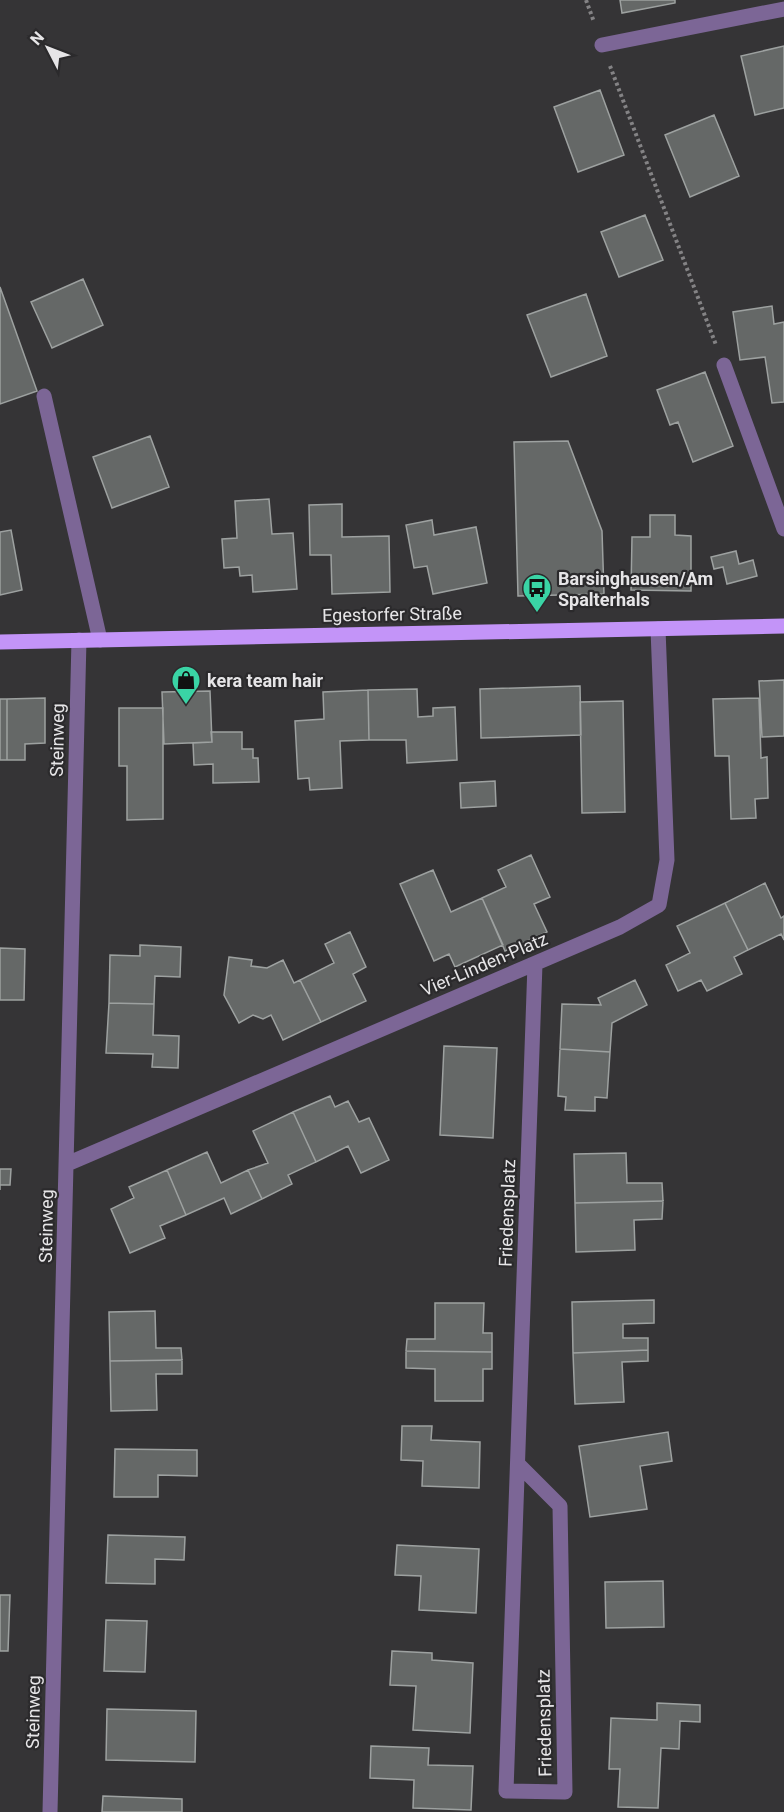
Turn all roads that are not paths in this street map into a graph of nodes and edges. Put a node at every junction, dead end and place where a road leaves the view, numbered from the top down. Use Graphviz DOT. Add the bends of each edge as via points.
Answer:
graph roads {
  1 [pos="784,9"];
  2 [pos="602,45"];
  3 [pos="724,365"];
  4 [pos="44,396"];
  5 [pos="784,529"];
  6 [pos="784,626"];
  7 [pos="658,629"];
  8 [pos="80,640"];
  9 [pos="100,640"];
  10 [pos="0,642"];
  11 [pos="535,964"];
  12 [pos="67,1164"];
  13 [pos="518,1464"];
  14 [pos="50,1812"];
  1 -- 2 [label="street"];
  3 -- 5 [label="street"];
  4 -- 9 [label="street"];
  6 -- 7 [label="main road, Egestorfer Straße"];
  7 -- 9 [label="main road, Egestorfer Straße"];
  7 -- 11 [label="street, Vier-Linden-Platz" via="667,860 659,905 620,927"];
  8 -- 9 [label="main road, Egestorfer Straße"];
  8 -- 10 [label="main road, Egestorfer Straße"];
  8 -- 12 [label="street, Steinweg"];
  11 -- 12 [label="street, Vier-Linden-Platz"];
  11 -- 13 [label="street, Friedensplatz"];
  12 -- 14 [label="street, Steinweg"];
  13 -- 13 [label="street, Friedensplatz" via="506,1791 565,1792 560,1506"];
}
